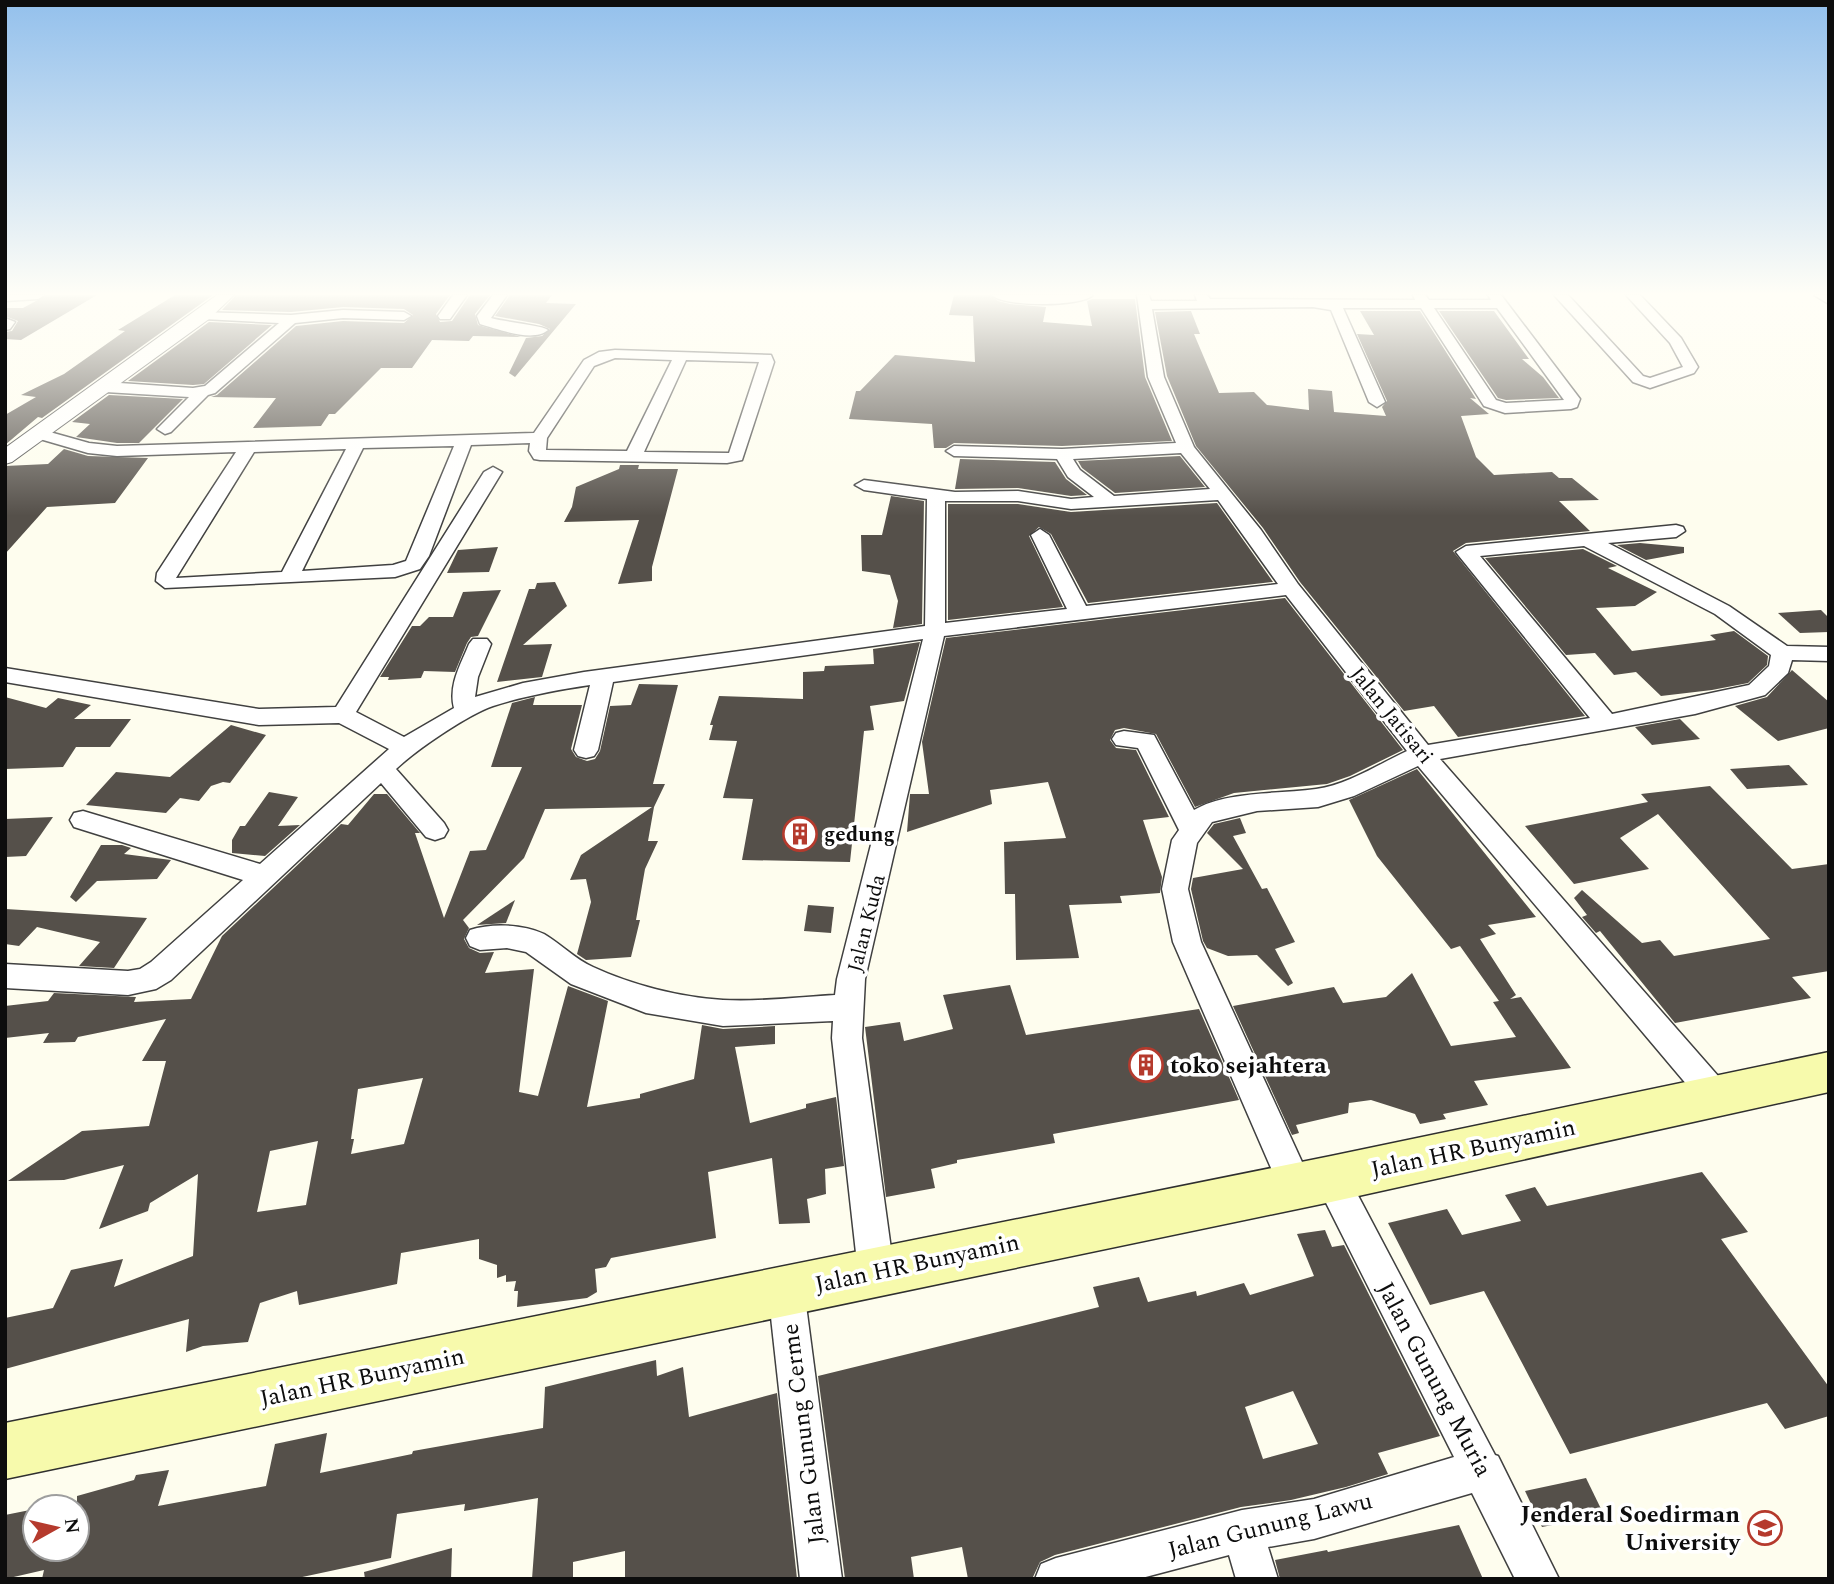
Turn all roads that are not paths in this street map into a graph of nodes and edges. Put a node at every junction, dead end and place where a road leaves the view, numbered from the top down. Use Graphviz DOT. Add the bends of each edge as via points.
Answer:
graph roads {
  1 [pos="130,369"];
  2 [pos="235,369"];
  3 [pos="585,369"];
  4 [pos="675,369"];
  5 [pos="765,369"];
  6 [pos="1155,369"];
  7 [pos="1363,369"];
  8 [pos="1468,369"];
  9 [pos="1550,369"];
  10 [pos="105,387"];
  11 [pos="202,393"];
  12 [pos="1377,402"];
  13 [pos="165,429"];
  14 [pos="39,434"];
  15 [pos="539,438"];
  16 [pos="465,439"];
  17 [pos="358,442"];
  18 [pos="249,446"];
  19 [pos="1186,448"];
  20 [pos="954,451"];
  21 [pos="1062,454"];
  22 [pos="7,455"];
  23 [pos="633,457"];
  24 [pos="493,472"];
  25 [pos="864,485"];
  26 [pos="1222,494"];
  27 [pos="936,495"];
  28 [pos="1110,501"];
  29 [pos="1676,531"];
  30 [pos="1040,535"];
  31 [pos="1587,540"];
  32 [pos="289,577"];
  33 [pos="1291,588"];
  34 [pos="1080,614"];
  35 [pos="935,631"];
  36 [pos="480,643"];
  37 [pos="1782,653"];
  38 [pos="1829,654"];
  39 [pos="5,675"];
  40 [pos="603,676"];
  41 [pos="466,711"];
  42 [pos="343,715"];
  43 [pos="1607,723"];
  44 [pos="1124,739"];
  45 [pos="405,747"];
  46 [pos="586,750"];
  47 [pos="1422,754"];
  48 [pos="382,768"];
  49 [pos="83,820"];
  50 [pos="435,830"];
  51 [pos="1192,831"];
  52 [pos="264,876"];
  53 [pos="480,938"];
  54 [pos="5,976"];
  55 [pos="849,1007"];
  56 [pos="1829,1072"];
  57 [pos="1715,1095"];
  58 [pos="1313,1183"];
  59 [pos="876,1271"];
  60 [pos="786,1290"];
  61 [pos="5,1451"];
  62 [pos="1484,1470"];
  63 [pos="1242,1531"];
  64 [pos="821,1579"];
  65 [pos="1056,1579"];
  66 [pos="1257,1579"];
  67 [pos="1538,1579"];
  1 -- 10 [label="street"];
  2 -- 11 [label="street"];
  3 -- 15 [label="street"];
  4 -- 23 [label="street"];
  5 -- 23 [label="street" via="736,456"];
  6 -- 19 [label="street, Jalan Jatisari"];
  7 -- 12 [label="street"];
  8 -- 9 [label="street" via="1490,403 1505,408 1571,404"];
  10 -- 11 [label="street"];
  10 -- 14 [label="street"];
  11 -- 13 [label="street"];
  14 -- 18 [label="street" via="101,450"];
  14 -- 22 [label="street"];
  15 -- 16 [label="street"];
  15 -- 23 [label="street" via="540,455"];
  16 -- 17 [label="street"];
  16 -- 32 [label="street" via="413,565"];
  17 -- 18 [label="street"];
  17 -- 32 [label="street"];
  18 -- 32 [label="street" via="166,581"];
  19 -- 21 [label="street"];
  19 -- 26 [label="street, Jalan Jatisari"];
  20 -- 21 [label="street"];
  21 -- 28 [label="street" via="1074,472"];
  24 -- 42 [label="street"];
  25 -- 27 [label="street"];
  26 -- 28 [label="street"];
  26 -- 33 [label="street, Jalan Jatisari"];
  27 -- 28 [label="street" via="1018,496 1071,504"];
  27 -- 35 [label="street, Jalan Kuda"];
  29 -- 31 [label="street"];
  30 -- 34 [label="street"];
  31 -- 37 [label="street" via="1721,610"];
  31 -- 43 [label="street" via="1465,552"];
  33 -- 34 [label="street"];
  33 -- 47 [label="street, Jalan Jatisari"];
  34 -- 35 [label="street"];
  35 -- 40 [label="street"];
  35 -- 55 [label="street, Jalan Kuda" via="851,979"];
  36 -- 41 [label="street" via="466,678"];
  37 -- 38 [label="street"];
  37 -- 43 [label="street" via="1780,668 1757,690"];
  39 -- 42 [label="street" via="259,717"];
  40 -- 41 [label="street" via="523,690"];
  40 -- 46 [label="street"];
  41 -- 45 [label="street"];
  42 -- 45 [label="street"];
  43 -- 47 [label="street"];
  44 -- 51 [label="street" via="1146,741"];
  45 -- 48 [label="street"];
  47 -- 51 [label="street" via="1345,790 1257,802 1204,815"];
  47 -- 57 [label="street, Jalan Jatisari"];
  48 -- 50 [label="street"];
  48 -- 52 [label="street"];
  49 -- 52 [label="street"];
  51 -- 58 [label="street, Jalan Gunung Muria" via="1185,840 1175,889 1187,942"];
  52 -- 54 [label="street" via="146,980 128,983"];
  53 -- 55 [label="street" via="533,942 582,975 646,1000 723,1013"];
  55 -- 59 [label="street, Jalan Kuda" via="847,1038"];
  56 -- 57 [label="main road, Jalan HR Bunyamin"];
  57 -- 58 [label="main road, Jalan HR Bunyamin"];
  58 -- 59 [label="main road, Jalan HR Bunyamin"];
  58 -- 62 [label="street, Jalan Gunung Muria"];
  59 -- 60 [label="main road, Jalan HR Bunyamin"];
  60 -- 61 [label="main road, Jalan HR Bunyamin"];
  60 -- 64 [label="street, Jalan Gunung Cerme"];
  62 -- 63 [label="street, Jalan Gunung Lawu" via="1314,1519"];
  62 -- 67 [label="street, Jalan Gunung Muria"];
  63 -- 65 [label="street, Jalan Gunung Lawu"];
  63 -- 66 [label="street"];
}
